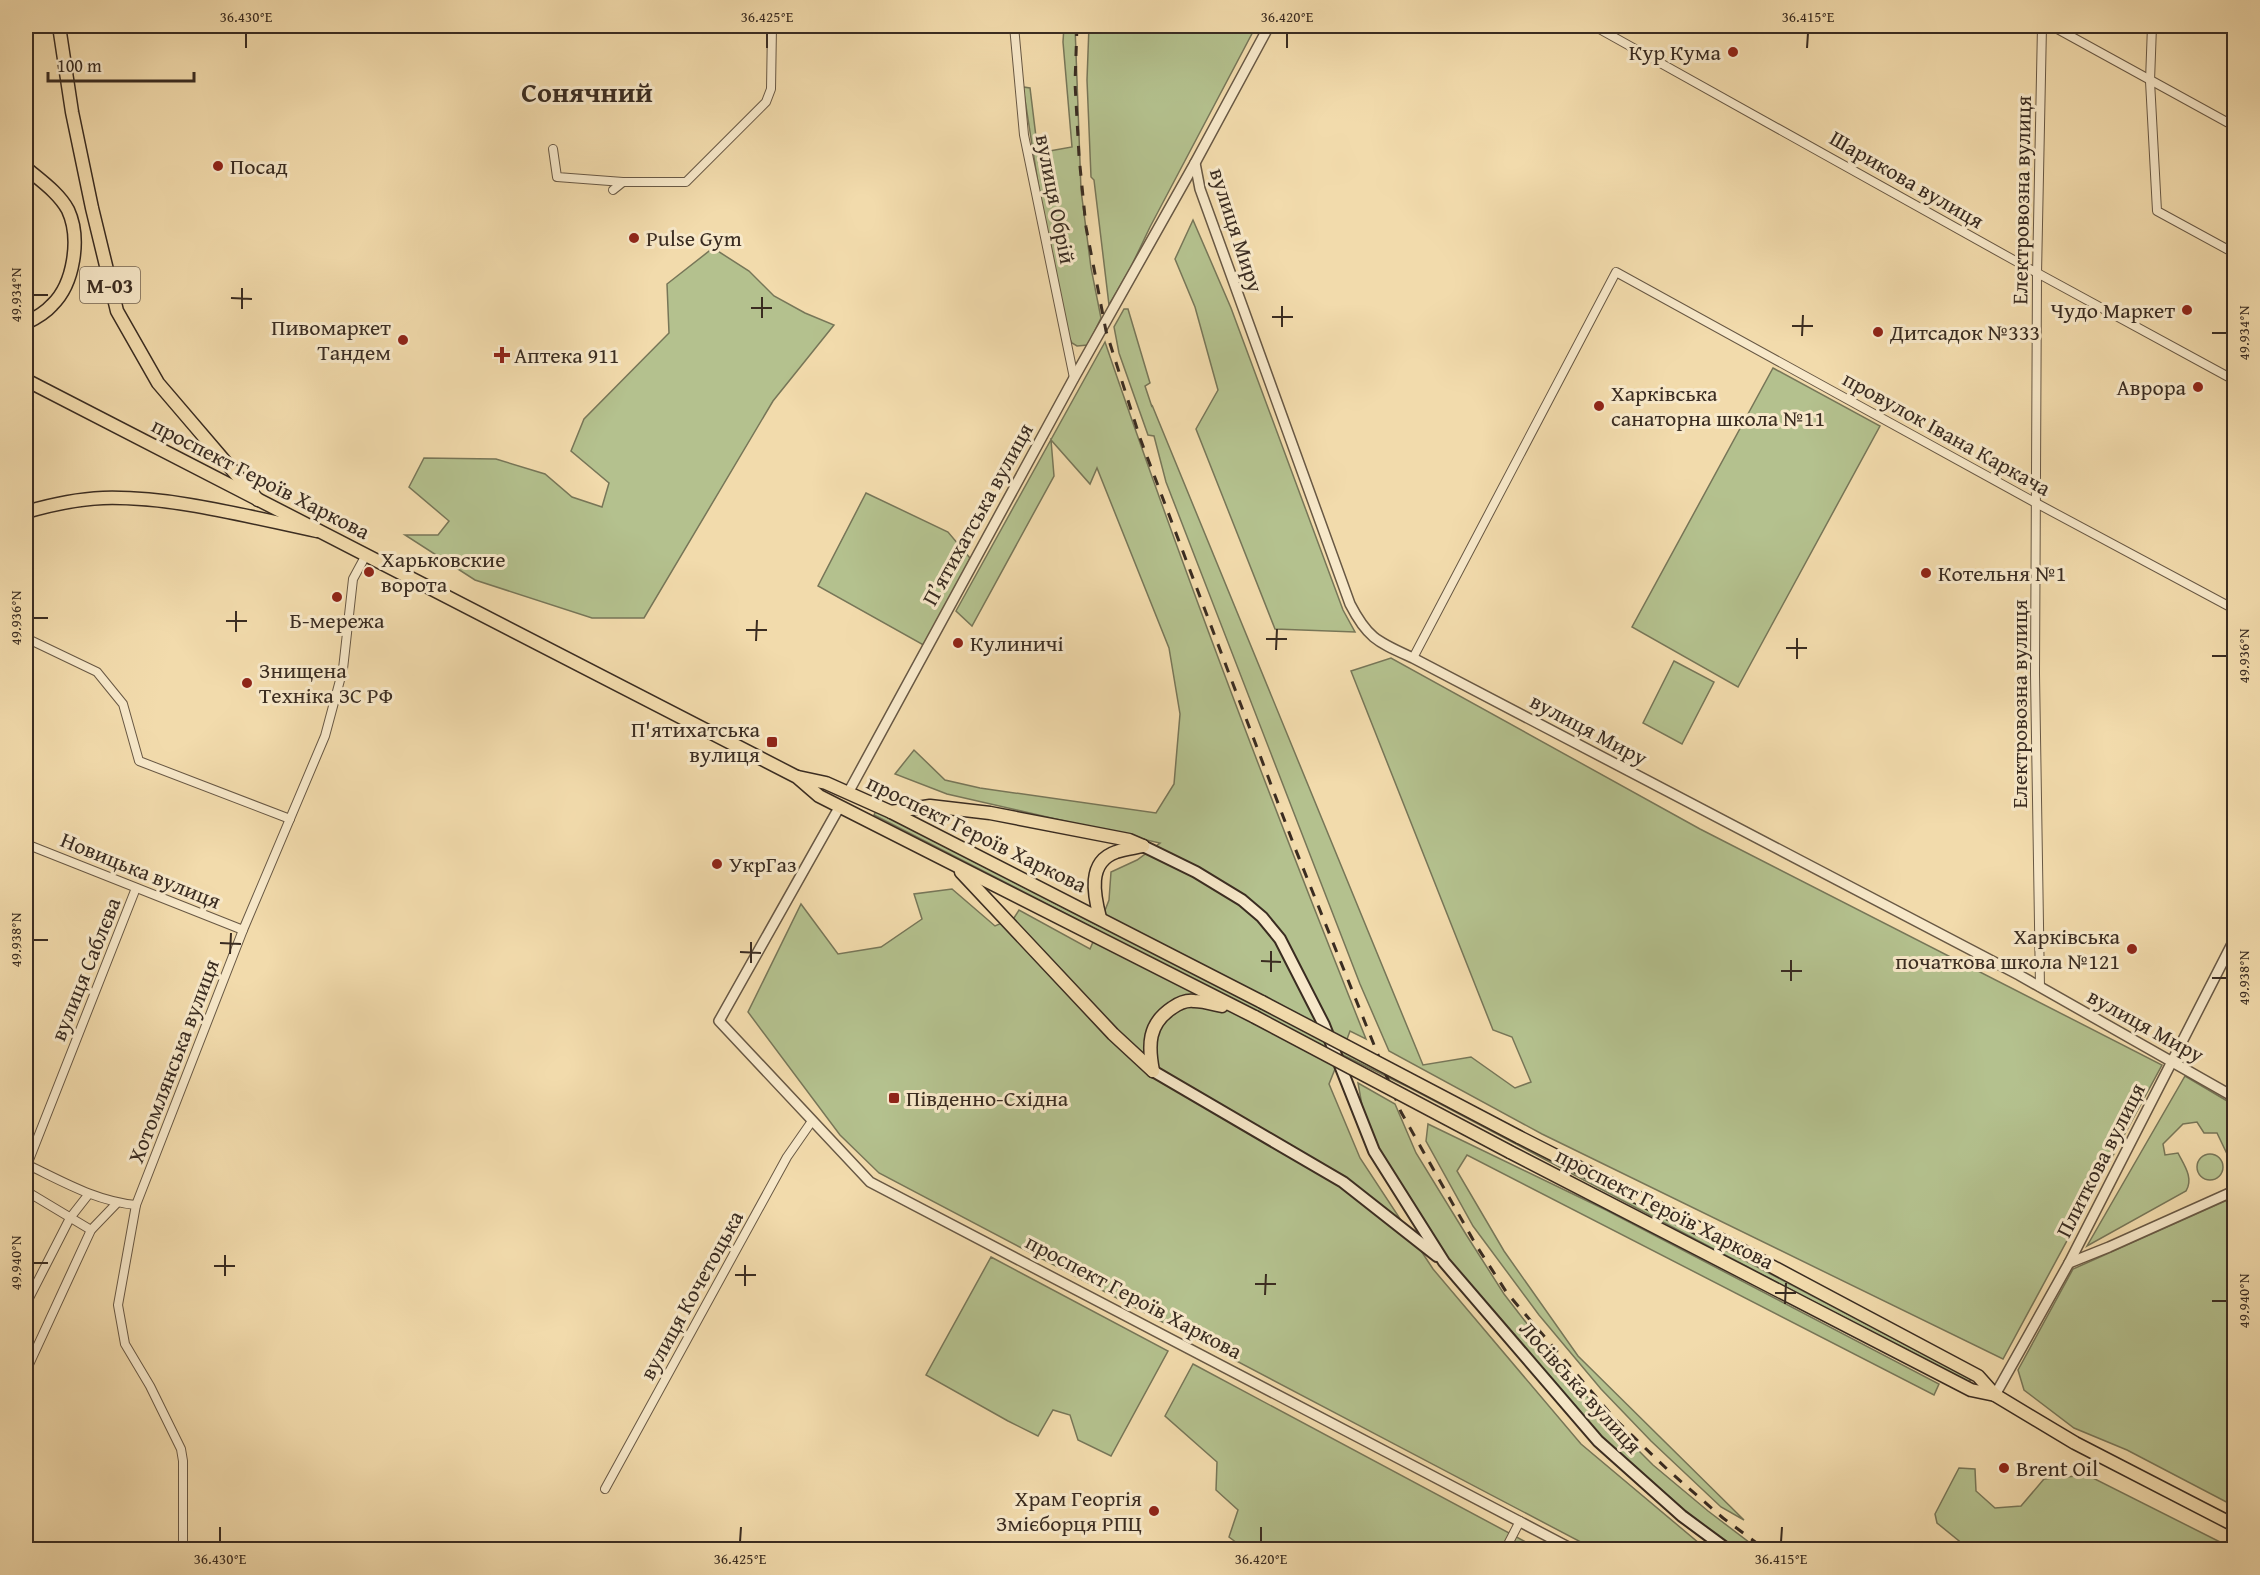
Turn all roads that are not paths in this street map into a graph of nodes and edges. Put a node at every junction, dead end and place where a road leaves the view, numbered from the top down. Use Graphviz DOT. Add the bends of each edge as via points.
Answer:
graph roads {
  1 [pos="59,26"];
  2 [pos="772,26"];
  3 [pos="1014,26"];
  4 [pos="1269,26"];
  5 [pos="1594,26"];
  6 [pos="2042,26"];
  7 [pos="2052,26"];
  8 [pos="2152,26"];
  9 [pos="2150,81"];
  10 [pos="2235,126"];
  11 [pos="553,149"];
  12 [pos="1195,163"];
  13 [pos="26,168"];
  14 [pos="623,182"];
  15 [pos="613,190"];
  16 [pos="2235,253"];
  17 [pos="2037,273"];
  18 [pos="26,323"];
  19 [pos="1074,378"];
  20 [pos="26,380"];
  21 [pos="2235,380"];
  22 [pos="258,501"];
  23 [pos="2036,503"];
  24 [pos="26,512"];
  25 [pos="317,531"];
  26 [pos="366,555"];
  27 [pos="2235,609"];
  28 [pos="26,638"];
  29 [pos="1413,658"];
  30 [pos="797,777"];
  31 [pos="848,792"];
  32 [pos="840,806"];
  33 [pos="891,812"];
  34 [pos="290,819"];
  35 [pos="26,844"];
  36 [pos="1143,846"];
  37 [pos="956,867"];
  38 [pos="136,888"];
  39 [pos="1100,918"];
  40 [pos="243,930"];
  41 [pos="2235,940"];
  42 [pos="2040,987"];
  43 [pos="1238,1008"];
  44 [pos="719,1021"];
  45 [pos="2172,1063"];
  46 [pos="1153,1071"];
  47 [pos="2235,1097"];
  48 [pos="812,1121"];
  49 [pos="26,1164"];
  50 [pos="26,1191"];
  51 [pos="2235,1191"];
  52 [pos="88,1195"];
  53 [pos="117,1203"];
  54 [pos="136,1205"];
  55 [pos="70,1218"];
  56 [pos="92,1230"];
  57 [pos="1444,1262"];
  58 [pos="2069,1263"];
  59 [pos="26,1304"];
  60 [pos="26,1371"];
  61 [pos="1995,1395"];
  62 [pos="605,1489"];
  63 [pos="1520,1521"];
  64 [pos="2235,1525"];
  65 [pos="183,1550"];
  66 [pos="1505,1550"];
  67 [pos="1574,1550"];
  68 [pos="1728,1550"];
  1 -- 22 [label="main road, М-03" via="72,112 117,311 158,383"];
  2 -- 14 [label="street" via="771,89 766,102 686,182"];
  3 -- 19 [label="street, вулиця Обрій" via="1024,135"];
  4 -- 12 [label="street, П’ятихатська вулиця"];
  5 -- 17 [label="street, Шарикова вулиця"];
  6 -- 17 [label="street, Електровозна вулиця"];
  7 -- 9 [label="street"];
  8 -- 9 [label="street"];
  9 -- 10 [label="street"];
  9 -- 16 [label="street" via="2157,211"];
  11 -- 14 [label="street" via="557,177"];
  12 -- 19 [label="street, П’ятихатська вулиця"];
  12 -- 29 [label="street, вулиця Миру" via="1200,189 1350,604 1360,625 1377,642"];
  13 -- 18 [label="main road, М-03" via="68,210 76,237 71,275 53,305"];
  14 -- 15 [label="street"];
  17 -- 21 [label="street, Шарикова вулиця"];
  17 -- 23 [label="street, Електровозна вулиця"];
  19 -- 31 [label="street, П’ятихатська вулиця"];
  20 -- 22 [label="main road, проспект Героїв Харкова"];
  22 -- 25 [label="main road, проспект Героїв Харкова"];
  23 -- 27 [label="street, провулок Івана Каркача"];
  23 -- 29 [label="street, провулок Івана Каркача" via="1616,272"];
  23 -- 42 [label="street, Електровозна вулиця"];
  24 -- 25 [label="main road" via="69,502 130,498"];
  25 -- 26 [label="main road, проспект Героїв Харкова"];
  26 -- 30 [label="main road, проспект Героїв Харкова"];
  26 -- 34 [label="street, Хотомлянська вулиця" via="353,579 343,669 325,736"];
  28 -- 34 [label="street" via="97,672 123,704 139,761"];
  29 -- 42 [label="street, вулиця Миру"];
  30 -- 31 [label="main road, проспект Героїв Харкова"];
  30 -- 32 [label="main road, проспект Героїв Харкова" via="819,796"];
  31 -- 32 [label="main road, П’ятихатська вулиця"];
  31 -- 33 [label="main road, проспект Героїв Харкова"];
  32 -- 37 [label="main road, проспект Героїв Харкова"];
  32 -- 44 [label="street, П’ятихатська вулиця"];
  33 -- 36 [label="main road" via="930,806 990,813"];
  33 -- 39 [label="main road, проспект Героїв Харкова"];
  34 -- 40 [label="street, Хотомлянська вулиця"];
  35 -- 38 [label="street, Новицька вулиця"];
  36 -- 39 [label="main road" via="1113,853 1099,866 1093,882"];
  36 -- 57 [label="main road" via="1242,900 1280,939 1324,1026 1374,1151"];
  37 -- 43 [label="main road, проспект Героїв Харкова"];
  37 -- 46 [label="main road" via="1113,1034"];
  38 -- 40 [label="street, Новицька вулиця"];
  38 -- 49 [label="street, вулиця Саблєва"];
  39 -- 61 [label="main road, проспект Героїв Харкова, bridge" via="1978,1376"];
  40 -- 54 [label="street, Хотомлянська вулиця"];
  41 -- 45 [label="street, Плиткова вулиця"];
  42 -- 45 [label="street, вулиця Миру"];
  43 -- 46 [label="main road" via="1194,1000 1183,1002 1159,1017 1151,1037"];
  43 -- 61 [label="main road, проспект Героїв Харкова, bridge" via="1971,1390"];
  44 -- 48 [label="street, проспект Героїв Харкова"];
  45 -- 47 [label="street, вулиця Миру"];
  45 -- 58 [label="street, Плиткова вулиця"];
  46 -- 57 [label="main road" via="1343,1182"];
  48 -- 62 [label="street, вулиця Кочетоцька" via="787,1157"];
  48 -- 63 [label="street, проспект Героїв Харкова" via="870,1182"];
  49 -- 52 [label="street"];
  50 -- 55 [label="street"];
  51 -- 58 [label="street"];
  52 -- 53 [label="street"];
  52 -- 55 [label="street"];
  53 -- 54 [label="street"];
  53 -- 56 [label="street"];
  54 -- 65 [label="street, Хотомлянська вулиця" via="118,1305 125,1344 181,1449"];
  55 -- 56 [label="street"];
  55 -- 59 [label="street"];
  56 -- 60 [label="street"];
  57 -- 68 [label="main road, Лосівська вулиця" via="1598,1441 1682,1516"];
  58 -- 61 [label="street, Плиткова вулиця"];
  61 -- 64 [label="main road, проспект Героїв Харкова" via="2075,1443"];
  63 -- 66 [label="street"];
  63 -- 67 [label="street, проспект Героїв Харкова"];
}
